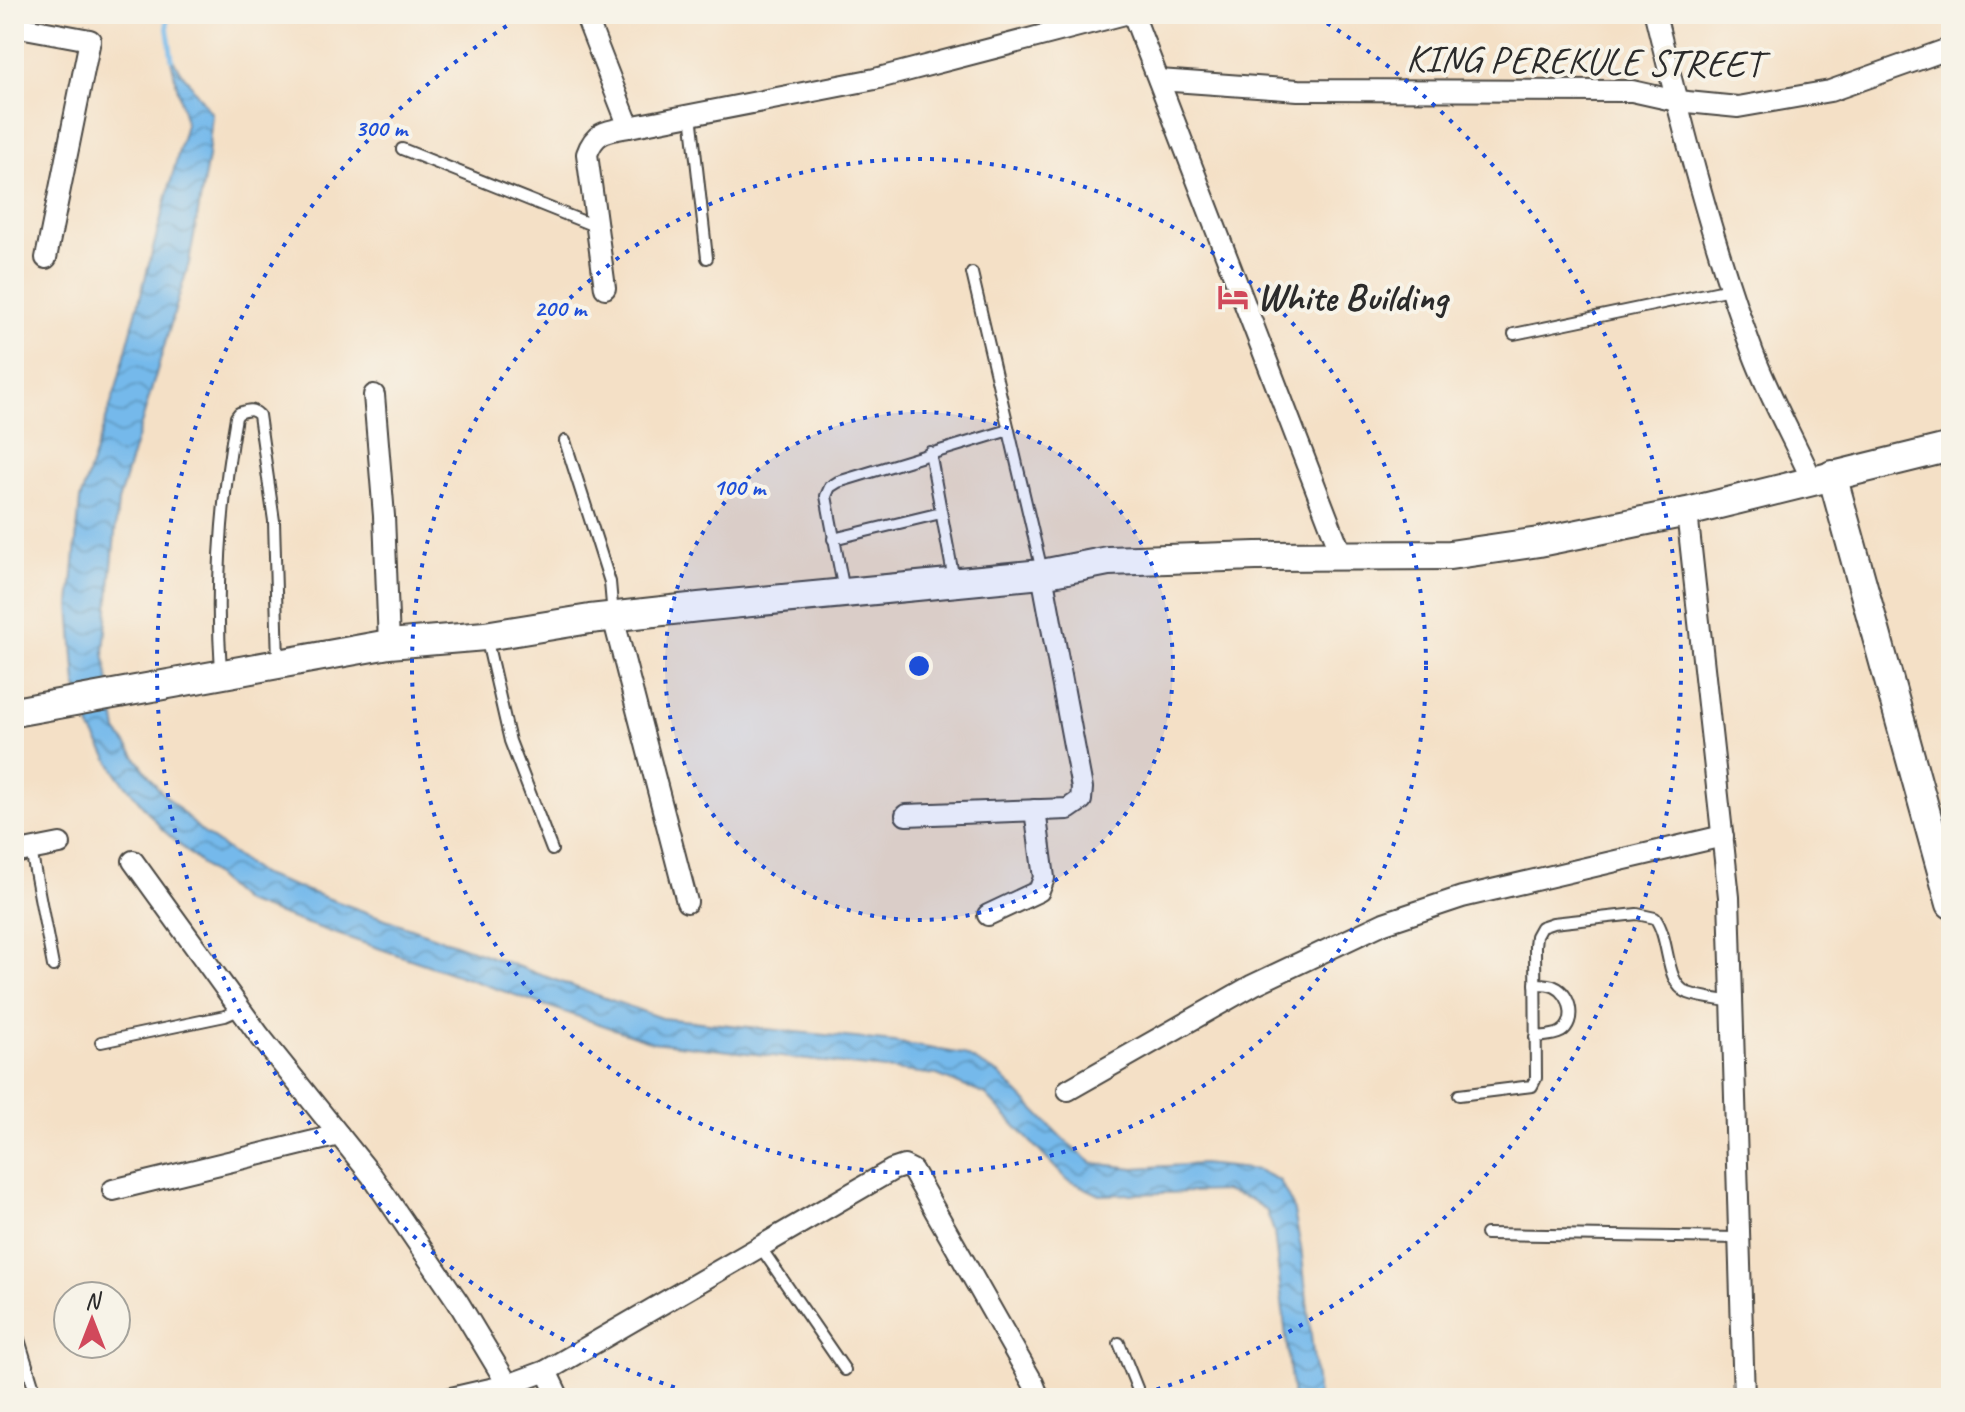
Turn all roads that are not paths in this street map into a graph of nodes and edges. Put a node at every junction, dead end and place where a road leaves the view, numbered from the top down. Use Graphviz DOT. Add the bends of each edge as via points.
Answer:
graph roads {
  1 [pos="585,14"];
  2 [pos="1125,14"];
  3 [pos="1133,14"];
  4 [pos="1655,14"];
  5 [pos="14,26"];
  6 [pos="1951,48"];
  7 [pos="1159,80"];
  8 [pos="1677,101"];
  9 [pos="691,114"];
  10 [pos="629,127"];
  11 [pos="402,149"];
  12 [pos="597,227"];
  13 [pos="46,258"];
  14 [pos="707,258"];
  15 [pos="972,273"];
  16 [pos="605,288"];
  17 [pos="1730,289"];
  18 [pos="1514,334"];
  19 [pos="374,395"];
  20 [pos="1009,430"];
  21 [pos="565,441"];
  22 [pos="1951,447"];
  23 [pos="930,452"];
  24 [pos="1822,478"];
  25 [pos="1687,512"];
  26 [pos="941,513"];
  27 [pos="833,539"];
  28 [pos="1342,556"];
  29 [pos="1042,574"];
  30 [pos="954,583"];
  31 [pos="844,593"];
  32 [pos="613,617"];
  33 [pos="485,636"];
  34 [pos="389,644"];
  35 [pos="278,664"];
  36 [pos="222,674"];
  37 [pos="14,712"];
  38 [pos="1035,810"];
  39 [pos="906,815"];
  40 [pos="1723,836"];
  41 [pos="60,844"];
  42 [pos="552,850"];
  43 [pos="22,851"];
  44 [pos="133,861"];
  45 [pos="687,902"];
  46 [pos="1951,904"];
  47 [pos="988,915"];
  48 [pos="53,966"];
  49 [pos="1535,984"];
  50 [pos="1733,1002"];
  51 [pos="241,1009"];
  52 [pos="1535,1037"];
  53 [pos="101,1042"];
  54 [pos="1068,1090"];
  55 [pos="1459,1095"];
  56 [pos="339,1135"];
  57 [pos="113,1190"];
  58 [pos="1486,1234"];
  59 [pos="1739,1238"];
  60 [pos="761,1248"];
  61 [pos="14,1323"];
  62 [pos="1119,1343"];
  63 [pos="845,1370"];
  64 [pos="546,1371"];
  65 [pos="508,1385"];
  66 [pos="37,1398"];
  67 [pos="451,1398"];
  68 [pos="559,1398"];
  69 [pos="1039,1398"];
  70 [pos="1141,1398"];
  71 [pos="1744,1398"];
  1 -- 10 [label="street"];
  2 -- 9 [label="street" via="875,79"];
  3 -- 7 [label="street"];
  4 -- 8 [label="street"];
  5 -- 13 [label="street" via="90,40"];
  6 -- 8 [label="street, KING PEREKULE STREET" via="1830,91 1738,107"];
  7 -- 8 [label="street, KING PEREKULE STREET" via="1298,90 1632,91"];
  7 -- 28 [label="street"];
  8 -- 17 [label="street"];
  9 -- 10 [label="street"];
  9 -- 14 [label="lane"];
  10 -- 12 [label="street" via="591,141 587,154"];
  11 -- 12 [label="lane"];
  12 -- 16 [label="street"];
  15 -- 20 [label="lane"];
  17 -- 18 [label="lane"];
  17 -- 24 [label="street" via="1754,357"];
  19 -- 34 [label="street"];
  20 -- 23 [label="lane"];
  20 -- 29 [label="lane"];
  21 -- 32 [label="lane" via="610,582"];
  22 -- 24 [label="street"];
  23 -- 26 [label="lane"];
  23 -- 27 [label="lane" via="830,487 826,496"];
  24 -- 25 [label="street"];
  24 -- 46 [label="street"];
  25 -- 28 [label="street" via="1450,555"];
  25 -- 40 [label="street"];
  26 -- 27 [label="lane"];
  26 -- 30 [label="lane"];
  27 -- 31 [label="lane"];
  28 -- 29 [label="street" via="1108,561"];
  29 -- 30 [label="street"];
  29 -- 38 [label="street" via="1082,788 1081,800 1068,809"];
  30 -- 31 [label="street"];
  31 -- 32 [label="street"];
  32 -- 33 [label="street"];
  32 -- 45 [label="street"];
  33 -- 34 [label="street"];
  33 -- 42 [label="lane" via="510,741"];
  34 -- 35 [label="street"];
  35 -- 36 [label="street"];
  35 -- 36 [label="lane" via="274,521 259,415 249,410 236,417 219,537"];
  36 -- 37 [label="street"];
  38 -- 39 [label="street"];
  38 -- 47 [label="street" via="1044,878 1039,891"];
  40 -- 50 [label="street"];
  40 -- 54 [label="street" via="1462,897 1384,923 1253,985"];
  41 -- 43 [label="street"];
  43 -- 48 [label="lane"];
  44 -- 51 [label="street"];
  49 -- 50 [label="lane" via="1536,936 1541,927 1637,914 1655,918 1664,930 1677,986"];
  49 -- 52 [label="lane"];
  49 -- 52 [label="lane" via="1555,986 1571,1014 1559,1034"];
  50 -- 59 [label="street"];
  51 -- 53 [label="lane"];
  51 -- 56 [label="street"];
  52 -- 55 [label="lane" via="1532,1086"];
  56 -- 57 [label="street"];
  56 -- 65 [label="street" via="458,1302"];
  58 -- 59 [label="lane"];
  59 -- 71 [label="street"];
  60 -- 63 [label="lane"];
  60 -- 64 [label="street"];
  60 -- 69 [label="street" via="892,1170 912,1170"];
  61 -- 66 [label="lane"];
  62 -- 70 [label="lane"];
  64 -- 65 [label="street"];
  64 -- 68 [label="street"];
  65 -- 67 [label="street"];
}
